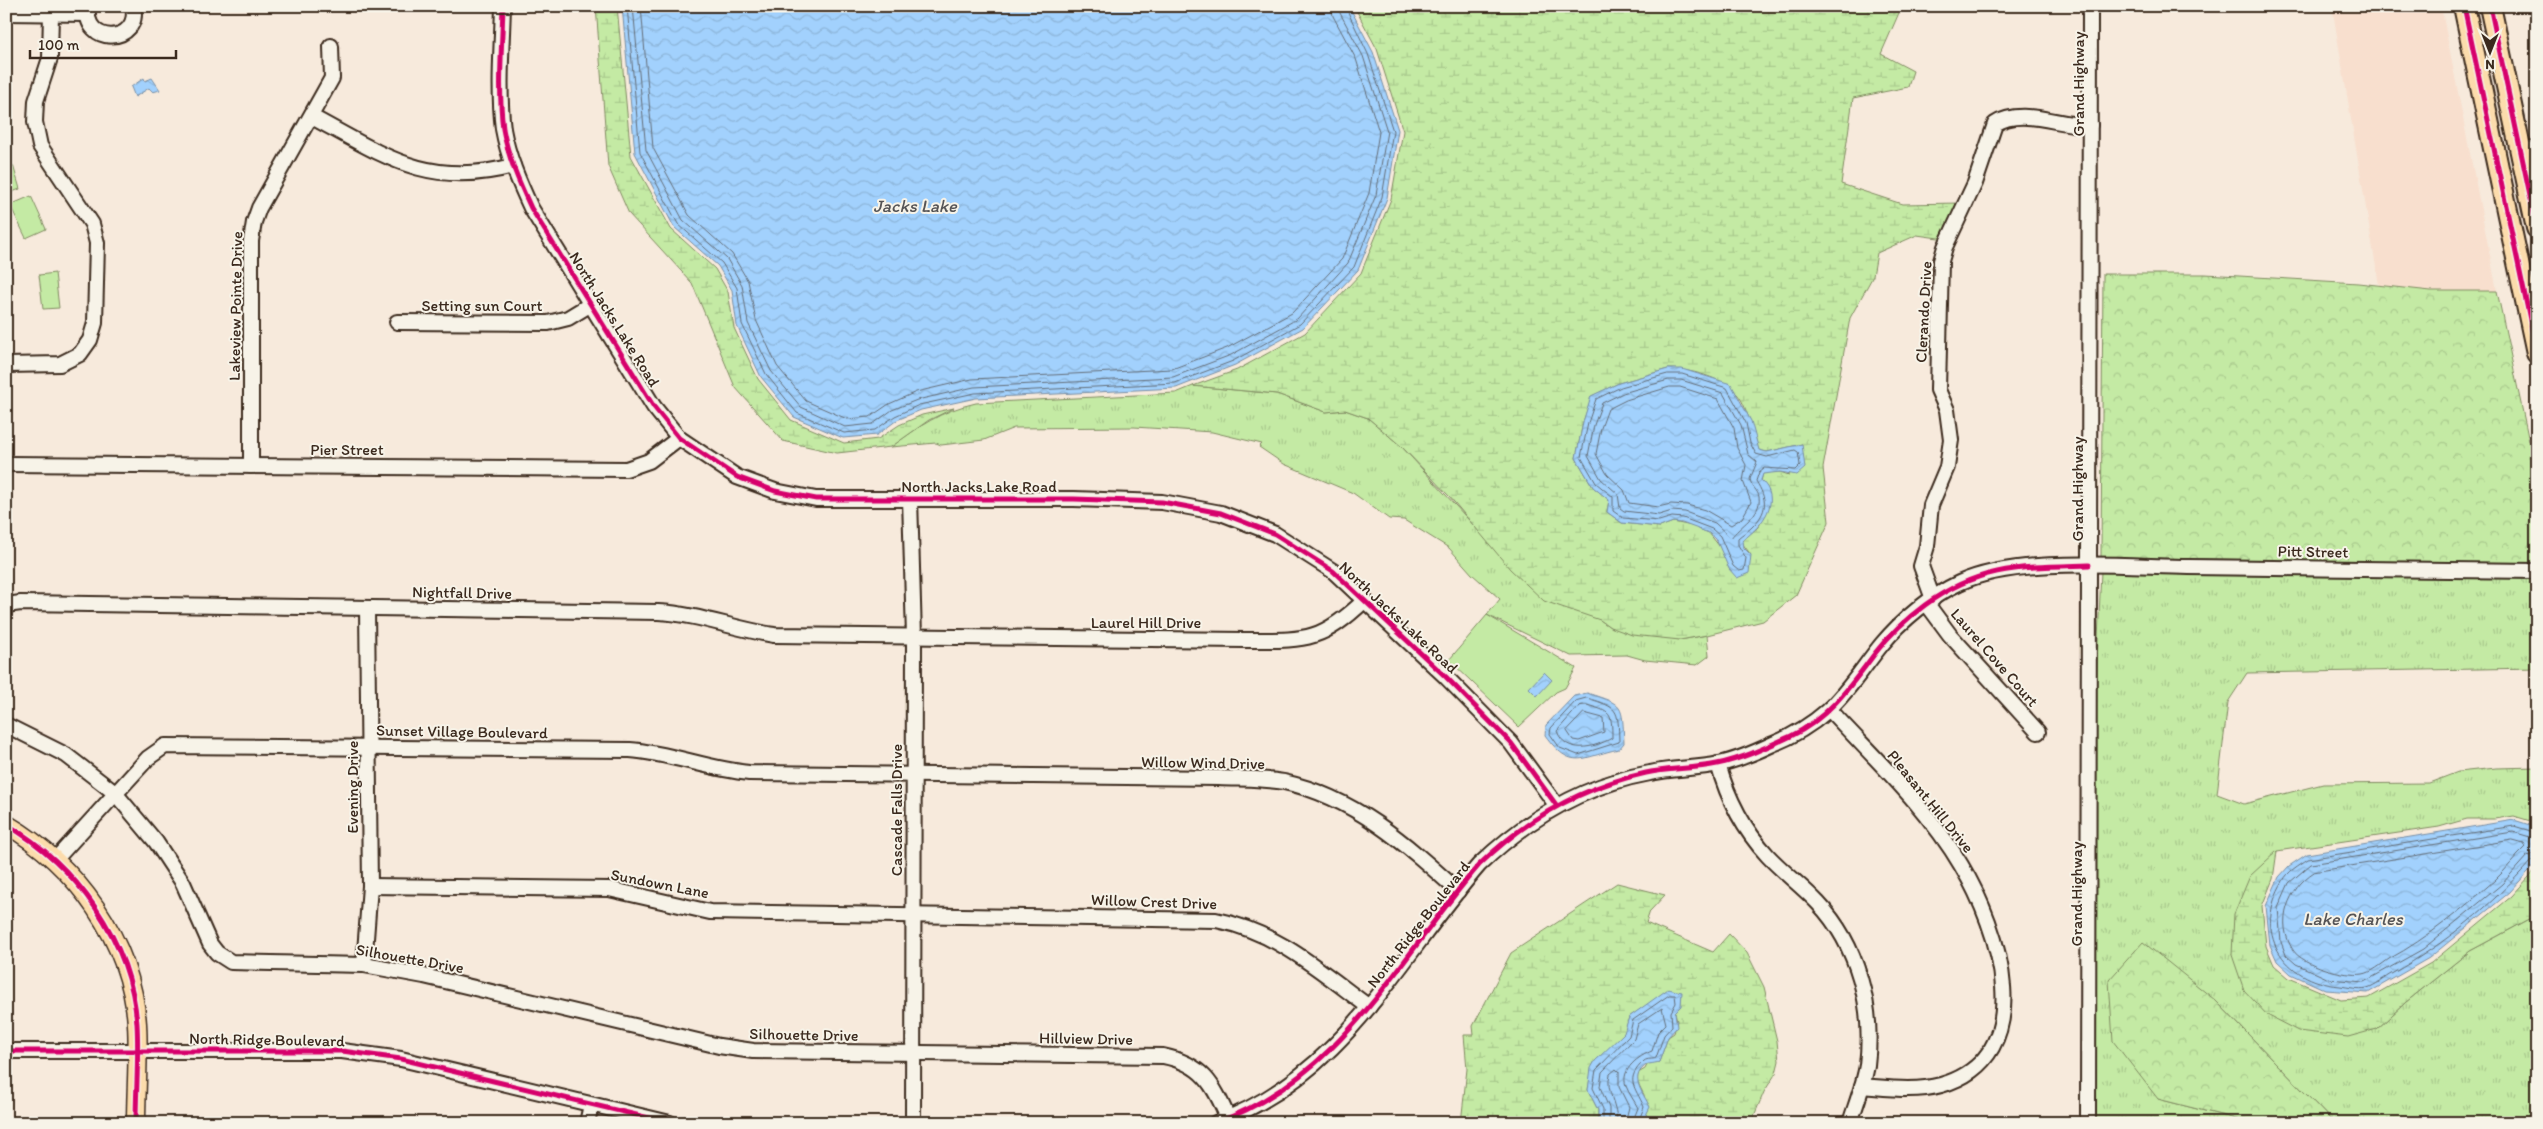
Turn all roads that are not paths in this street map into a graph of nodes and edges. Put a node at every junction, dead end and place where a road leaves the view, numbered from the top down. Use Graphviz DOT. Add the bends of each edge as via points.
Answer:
graph roads {
  1 [pos="133,6"];
  2 [pos="503,6"];
  3 [pos="2090,6"];
  4 [pos="2464,6"];
  5 [pos="2490,6"];
  6 [pos="88,10"];
  7 [pos="6,12"];
  8 [pos="51,13"];
  9 [pos="331,46"];
  10 [pos="2481,91"];
  11 [pos="312,117"];
  12 [pos="2090,125"];
  13 [pos="2493,147"];
  14 [pos="2528,150"];
  15 [pos="513,166"];
  16 [pos="2532,206"];
  17 [pos="2537,228"];
  18 [pos="591,304"];
  19 [pos="397,322"];
  20 [pos="2537,353"];
  21 [pos="6,365"];
  22 [pos="679,438"];
  23 [pos="6,464"];
  24 [pos="251,466"];
  25 [pos="910,498"];
  26 [pos="2089,566"];
  27 [pos="2537,571"];
  28 [pos="1365,600"];
  29 [pos="1930,602"];
  30 [pos="6,605"];
  31 [pos="367,608"];
  32 [pos="914,637"];
  33 [pos="1829,709"];
  34 [pos="6,725"];
  35 [pos="2038,732"];
  36 [pos="370,747"];
  37 [pos="1718,764"];
  38 [pos="914,776"];
  39 [pos="115,793"];
  40 [pos="1557,806"];
  41 [pos="6,824"];
  42 [pos="55,860"];
  43 [pos="370,886"];
  44 [pos="1458,891"];
  45 [pos="913,914"];
  46 [pos="364,966"];
  47 [pos="1369,1007"];
  48 [pos="136,1050"];
  49 [pos="6,1051"];
  50 [pos="913,1053"];
  51 [pos="1862,1086"];
  52 [pos="591,1104"];
  53 [pos="1222,1120"];
  54 [pos="136,1123"];
  55 [pos="587,1123"];
  56 [pos="670,1123"];
  57 [pos="913,1123"];
  58 [pos="1850,1123"];
  59 [pos="2088,1123"];
  1 -- 6 [label="street" via="134,16 128,30 114,36 99,33 93,28"];
  2 -- 15 [label="street, North Jacks Lake Road" via="503,128"];
  3 -- 12 [label="street, Grand Highway"];
  4 -- 10 [label="highway"];
  5 -- 14 [label="highway"];
  6 -- 8 [label="street"];
  7 -- 8 [label="street"];
  8 -- 21 [label="street" via="50,58 36,102 34,122 40,146 92,224 97,243 95,323 90,340 80,354 60,364"];
  9 -- 11 [label="street, Lakeview Pointe Drive" via="332,78"];
  10 -- 13 [label="highway"];
  10 -- 14 [label="highway" via="2497,126"];
  11 -- 15 [label="street" via="393,161 427,172 477,174"];
  11 -- 24 [label="street, Lakeview Pointe Drive" via="254,222 251,241"];
  12 -- 26 [label="street, Grand Highway"];
  12 -- 29 [label="street, Clerando Drive" via="2023,117 1996,124 1975,183 1945,247 1940,271 1942,315 1938,390 1947,410 1951,440 1947,467 1931,505 1927,546 1921,566"];
  13 -- 16 [label="highway" via="2504,154 2513,167"];
  13 -- 20 [label="highway"];
  14 -- 16 [label="highway"];
  15 -- 18 [label="street, North Jacks Lake Road" via="531,208"];
  16 -- 17 [label="highway"];
  18 -- 19 [label="street, Setting sun Court" via="568,318 548,323"];
  18 -- 22 [label="street, North Jacks Lake Road" via="654,407"];
  22 -- 24 [label="street, Pier Street" via="649,461 626,468"];
  22 -- 25 [label="street, North Jacks Lake Road" via="737,477 775,491 816,499"];
  23 -- 24 [label="street, Pier Street"];
  25 -- 28 [label="street, North Jacks Lake Road" via="1134,500 1212,510 1276,534 1334,571"];
  25 -- 32 [label="street, Cascade Falls Drive"];
  26 -- 27 [label="street, Pitt Street"];
  26 -- 29 [label="street" via="1992,572 1960,582"];
  26 -- 59 [label="street, Grand Highway"];
  28 -- 32 [label="street, Laurel Hill Drive" via="1329,630 1300,638"];
  28 -- 40 [label="street, North Jacks Lake Road" via="1512,742"];
  29 -- 33 [label="street" via="1892,633 1848,690"];
  29 -- 35 [label="street, Laurel Cove Court" via="1950,635"];
  30 -- 31 [label="street, Nightfall Drive"];
  31 -- 32 [label="street, Nightfall Drive" via="658,612 695,616 774,635"];
  31 -- 36 [label="street, Evening Drive"];
  32 -- 38 [label="street, Cascade Falls Drive"];
  33 -- 37 [label="street" via="1794,735"];
  33 -- 51 [label="street, Pleasant Hill Drive" via="1909,796 1961,864 1974,888 1996,946 2005,996 2002,1025 1986,1056 1971,1071 1941,1085 1925,1088"];
  34 -- 39 [label="street, Silhouette Drive" via="66,755"];
  36 -- 38 [label="street, Sunset Village Boulevard" via="630,750 664,754 749,774"];
  36 -- 39 [label="street, Sunset Village Boulevard" via="165,746 148,758"];
  36 -- 43 [label="street, Evening Drive"];
  37 -- 40 [label="street, North Ridge Boulevard" via="1674,768 1618,780"];
  37 -- 51 [label="street" via="1725,790 1740,820 1770,858 1828,914 1851,954 1860,976 1868,1020 1869,1043"];
  38 -- 44 [label="street, Willow Wind Drive" via="1219,778 1284,782 1329,796 1378,824"];
  38 -- 45 [label="street, Cascade Falls Drive"];
  39 -- 42 [label="street, Sunset Village Boulevard"];
  39 -- 46 [label="street, Silhouette Drive" via="156,842 183,883 210,944 223,958 241,963"];
  40 -- 44 [label="street, North Ridge Boulevard" via="1494,850"];
  41 -- 42 [label="main road"];
  42 -- 48 [label="main road" via="94,905 118,950 133,996"];
  43 -- 45 [label="street, Sundown Lane" via="594,888 631,893 710,912"];
  43 -- 46 [label="street, Evening Drive"];
  44 -- 47 [label="street, North Ridge Boulevard"];
  45 -- 47 [label="street, Willow Crest Drive" via="1194,918 1226,922 1253,929 1289,948"];
  45 -- 50 [label="street, Cascade Falls Drive"];
  46 -- 50 [label="street, Silhouette Drive" via="424,976 736,1049"];
  47 -- 53 [label="street, North Ridge Boulevard" via="1308,1071 1260,1103"];
  48 -- 49 [label="street, North Ridge Boulevard"];
  48 -- 52 [label="street, North Ridge Boulevard" via="342,1051 401,1059"];
  48 -- 54 [label="main road"];
  50 -- 53 [label="street, Hillview Drive" via="1175,1058 1207,1078 1215,1090"];
  50 -- 57 [label="street, Cascade Falls Drive"];
  51 -- 58 [label="street"];
  52 -- 55 [label="street"];
  52 -- 56 [label="street, North Ridge Boulevard"];
}
